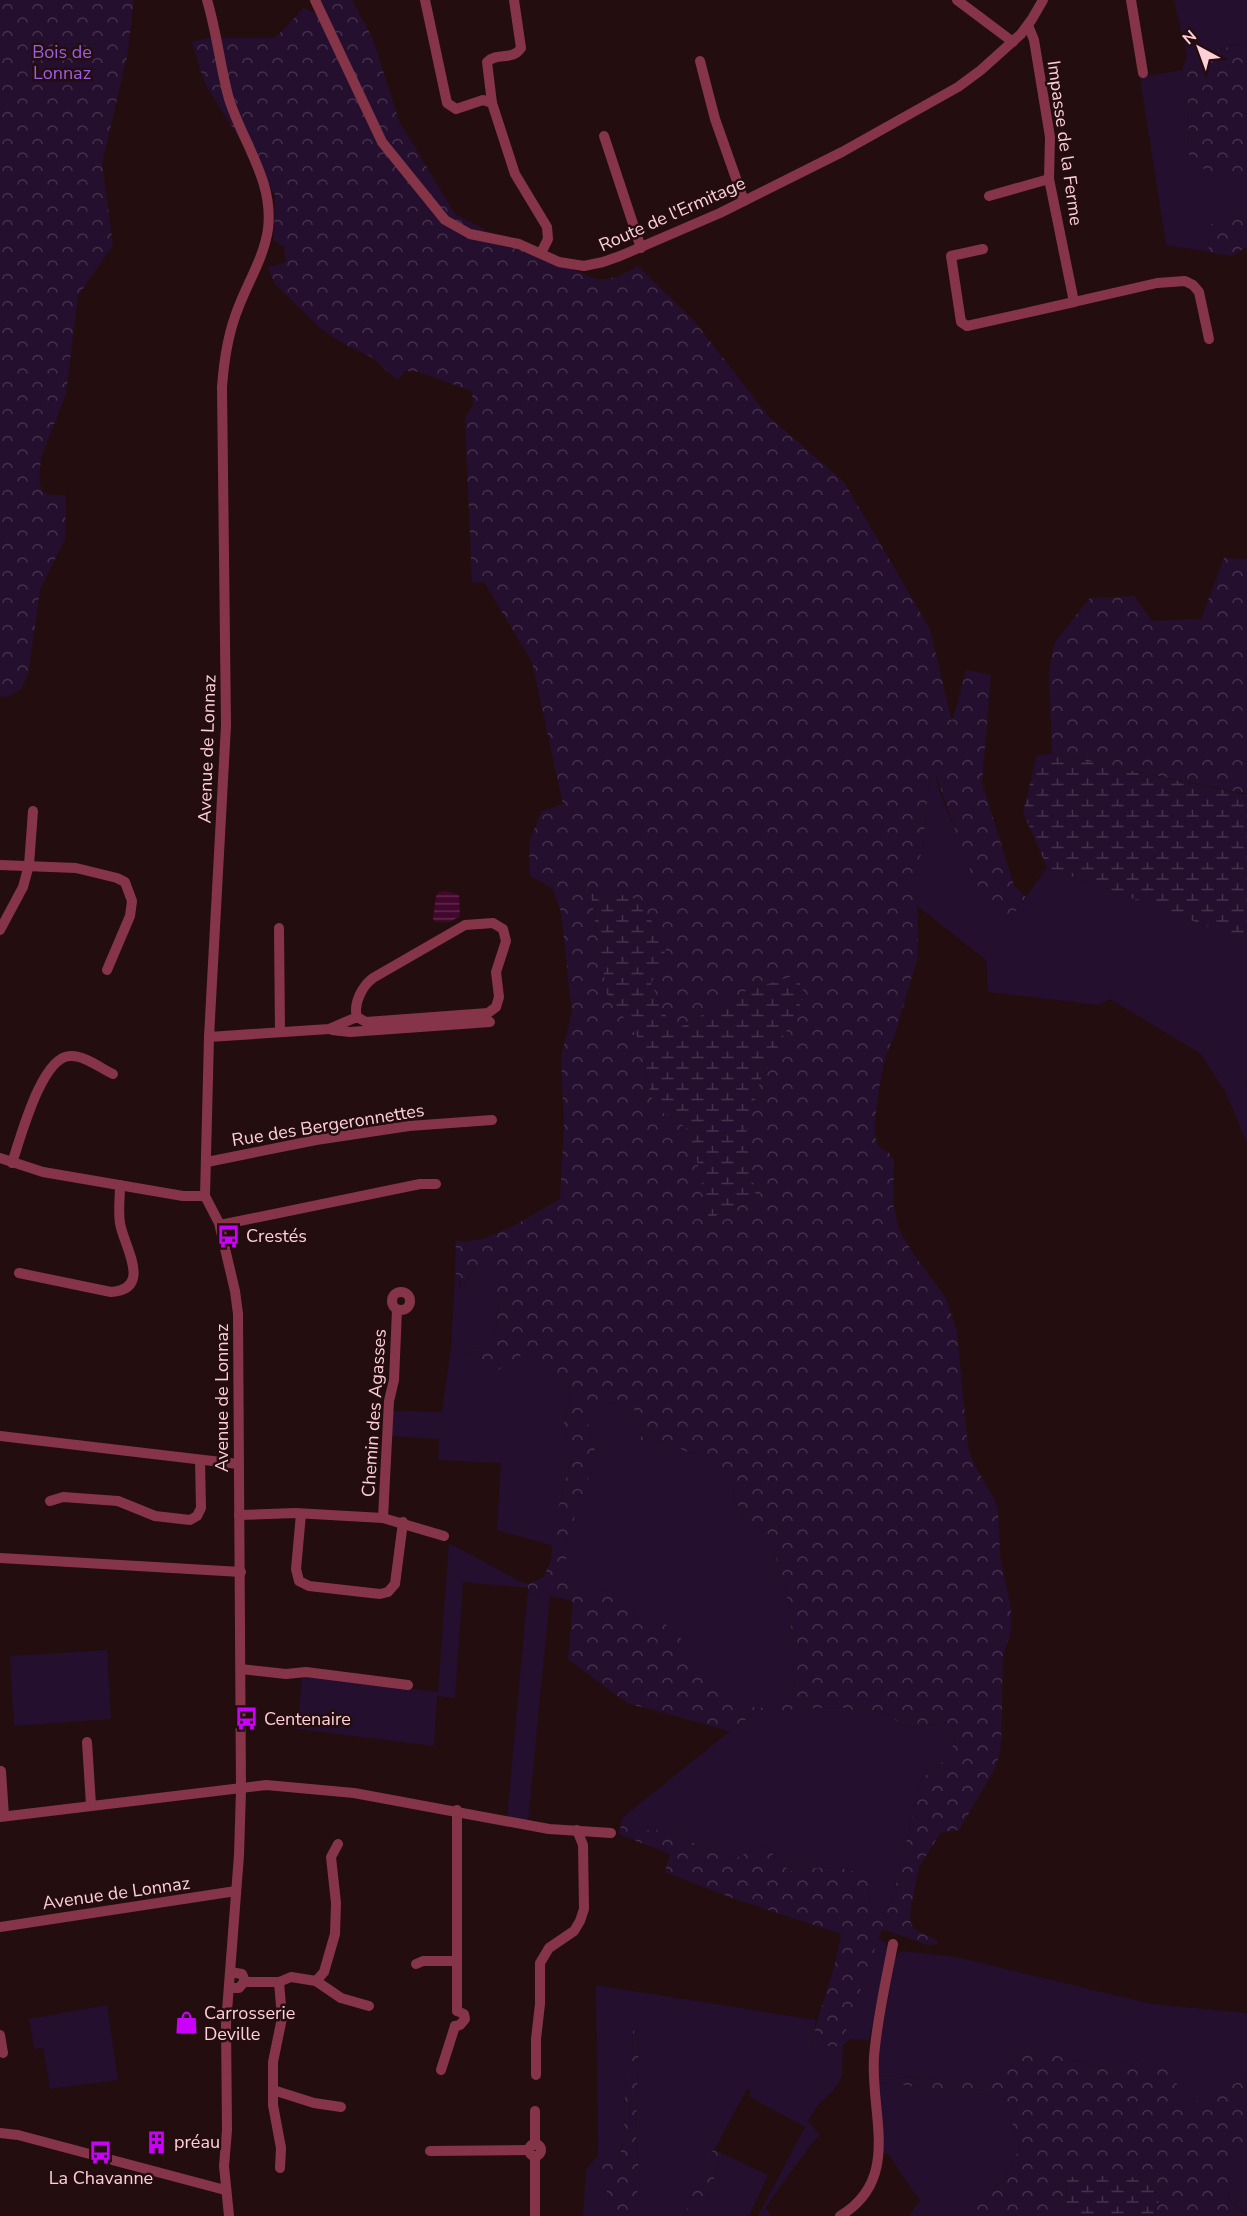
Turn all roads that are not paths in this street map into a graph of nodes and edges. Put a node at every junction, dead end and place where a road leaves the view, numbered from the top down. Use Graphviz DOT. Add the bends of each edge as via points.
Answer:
graph roads {
  1 [pos="207,0"];
  2 [pos="315,0"];
  3 [pos="425,0"];
  4 [pos="514,0"];
  5 [pos="957,0"];
  6 [pos="1043,0"];
  7 [pos="1131,0"];
  8 [pos="1028,26"];
  9 [pos="1013,42"];
  10 [pos="700,61"];
  11 [pos="1143,73"];
  12 [pos="492,103"];
  13 [pos="609,138"];
  14 [pos="1049,179"];
  15 [pos="989,196"];
  16 [pos="744,201"];
  17 [pos="643,247"];
  18 [pos="983,249"];
  19 [pos="541,254"];
  20 [pos="1074,302"];
  21 [pos="1209,339"];
  22 [pos="33,811"];
  23 [pos="0,865"];
  24 [pos="28,865"];
  25 [pos="279,928"];
  26 [pos="0,930"];
  27 [pos="107,970"];
  28 [pos="357,1017"];
  29 [pos="490,1022"];
  30 [pos="328,1029"];
  31 [pos="280,1032"];
  32 [pos="209,1037"];
  33 [pos="113,1074"];
  34 [pos="492,1120"];
  35 [pos="0,1158"];
  36 [pos="207,1162"];
  37 [pos="12,1163"];
  38 [pos="436,1184"];
  39 [pos="120,1185"];
  40 [pos="205,1197"];
  41 [pos="220,1226"];
  42 [pos="19,1273"];
  43 [pos="397,1310"];
  44 [pos="0,1436"];
  45 [pos="200,1460"];
  46 [pos="238,1464"];
  47 [pos="50,1500"];
  48 [pos="302,1514"];
  49 [pos="239,1515"];
  50 [pos="383,1518"];
  51 [pos="403,1522"];
  52 [pos="444,1536"];
  53 [pos="0,1558"];
  54 [pos="241,1572"];
  55 [pos="241,1669"];
  56 [pos="408,1685"];
  57 [pos="87,1742"];
  58 [pos="1,1771"];
  59 [pos="241,1787"];
  60 [pos="91,1805"];
  61 [pos="457,1810"];
  62 [pos="2,1816"];
  63 [pos="577,1830"];
  64 [pos="611,1833"];
  65 [pos="338,1844"];
  66 [pos="236,1891"];
  67 [pos="0,1927"];
  68 [pos="893,1944"];
  69 [pos="457,1961"];
  70 [pos="416,1964"];
  71 [pos="230,1972"];
  72 [pos="316,1981"];
  73 [pos="245,1982"];
  74 [pos="279,1982"];
  75 [pos="229,1988"];
  76 [pos="369,2006"];
  77 [pos="0,2035"];
  78 [pos="3,2053"];
  79 [pos="441,2070"];
  80 [pos="536,2075"];
  81 [pos="273,2090"];
  82 [pos="341,2107"];
  83 [pos="535,2111"];
  84 [pos="0,2133"];
  85 [pos="533,2150"];
  86 [pos="430,2151"];
  87 [pos="280,2168"];
  88 [pos="225,2190"];
  89 [pos="229,2216"];
  90 [pos="536,2216"];
  91 [pos="840,2216"];
  1 -- 32 [label="street, Avenue de Lonnaz" via="230,100 263,180 269,215 262,256 229,337 222,387 226,725"];
  2 -- 19 [label="street, Route de l'Ermitage" via="382,142 438,213 461,230 519,244"];
  3 -- 12 [label="street" via="447,103 456,109 483,100"];
  4 -- 12 [label="street" via="521,48 514,55 493,57 487,62"];
  5 -- 9 [label="street"];
  6 -- 8 [label="street, Route de l'Ermitage"];
  7 -- 11 [label="street"];
  8 -- 9 [label="street, Route de l'Ermitage"];
  8 -- 14 [label="street, Impasse de la Ferme" via="1034,40 1050,137"];
  9 -- 16 [label="street, Route de l'Ermitage" via="958,87"];
  10 -- 16 [label="street"];
  12 -- 19 [label="street" via="515,174 547,227 548,239"];
  13 -- 17 [label="street"];
  14 -- 15 [label="street"];
  14 -- 20 [label="street, Impasse de la Ferme"];
  16 -- 17 [label="street, Route de l'Ermitage"];
  17 -- 19 [label="street, Route de l'Ermitage" via="584,266 565,264"];
  18 -- 20 [label="street" via="951,256 964,325"];
  20 -- 21 [label="street" via="1157,283 1185,281 1199,292"];
  22 -- 24 [label="street"];
  23 -- 24 [label="street"];
  24 -- 26 [label="street" via="23,887"];
  24 -- 27 [label="street" via="76,868 124,882 132,901 130,916"];
  25 -- 31 [label="street"];
  28 -- 28 [label="street" via="366,1022 483,1014 492,1010 499,998 496,972 506,941 503,929 493,923 465,925 373,978 362,989"];
  28 -- 30 [label="street"];
  29 -- 30 [label="street" via="350,1032"];
  30 -- 31 [label="street"];
  31 -- 32 [label="street"];
  32 -- 36 [label="street, Avenue de Lonnaz"];
  33 -- 37 [label="street" via="77,1057 69,1055 60,1060 29,1106"];
  34 -- 36 [label="street, Rue des Bergeronnettes" via="409,1126"];
  35 -- 37 [label="street"];
  36 -- 40 [label="street, Avenue de Lonnaz"];
  37 -- 39 [label="street"];
  38 -- 41 [label="street" via="420,1184"];
  39 -- 40 [label="street"];
  39 -- 42 [label="street" via="119,1221 134,1271 125,1288 111,1292"];
  40 -- 41 [label="street, Avenue de Lonnaz"];
  41 -- 46 [label="street, Avenue de Lonnaz" via="238,1308"];
  43 -- 50 [label="street, Chemin des Agasses"];
  44 -- 45 [label="street"];
  45 -- 46 [label="street"];
  45 -- 47 [label="street" via="201,1509 190,1520 155,1516 118,1501 63,1497"];
  46 -- 49 [label="street, Avenue de Lonnaz"];
  48 -- 49 [label="street, Chemin des Agasses"];
  48 -- 50 [label="street, Chemin des Agasses"];
  48 -- 51 [label="street" via="296,1569 299,1581 309,1586 380,1594 396,1584"];
  49 -- 54 [label="street, Avenue de Lonnaz"];
  50 -- 51 [label="street, Chemin des Agasses"];
  51 -- 52 [label="street, Chemin des Agasses"];
  53 -- 54 [label="street"];
  54 -- 55 [label="street, Avenue de Lonnaz"];
  55 -- 56 [label="street" via="306,1672"];
  55 -- 59 [label="street, Avenue de Lonnaz"];
  57 -- 60 [label="street"];
  58 -- 62 [label="street"];
  59 -- 60 [label="street"];
  59 -- 61 [label="street" via="266,1785 336,1791"];
  59 -- 66 [label="street, Avenue de Lonnaz"];
  60 -- 62 [label="street"];
  61 -- 63 [label="street" via="540,1827"];
  61 -- 69 [label="street"];
  63 -- 64 [label="street"];
  63 -- 80 [label="street" via="583,1845 584,1909 574,1931 549,1947 540,1963"];
  65 -- 72 [label="street" via="331,1857 335,1934 324,1972"];
  66 -- 67 [label="street, Avenue de Lonnaz"];
  66 -- 71 [label="street, Avenue de Lonnaz"];
  68 -- 91 [label="street" via="874,2059 879,2133 876,2170 864,2197"];
  69 -- 70 [label="street"];
  69 -- 79 [label="street" via="457,2011 450,2018 455,2026"];
  71 -- 73 [label="street" via="242,1974"];
  71 -- 75 [label="street, Avenue de Lonnaz"];
  72 -- 74 [label="street" via="291,1977"];
  72 -- 76 [label="street" via="341,1998"];
  73 -- 74 [label="street"];
  73 -- 75 [label="street" via="239,1988"];
  74 -- 81 [label="street" via="282,2018 273,2062"];
  75 -- 88 [label="street, Avenue de Lonnaz"];
  77 -- 78 [label="street"];
  81 -- 82 [label="street"];
  81 -- 87 [label="street"];
  83 -- 85 [label="street"];
  84 -- 88 [label="street"];
  85 -- 86 [label="street"];
  85 -- 90 [label="street"];
  88 -- 89 [label="street, Avenue de Lonnaz"];
}
